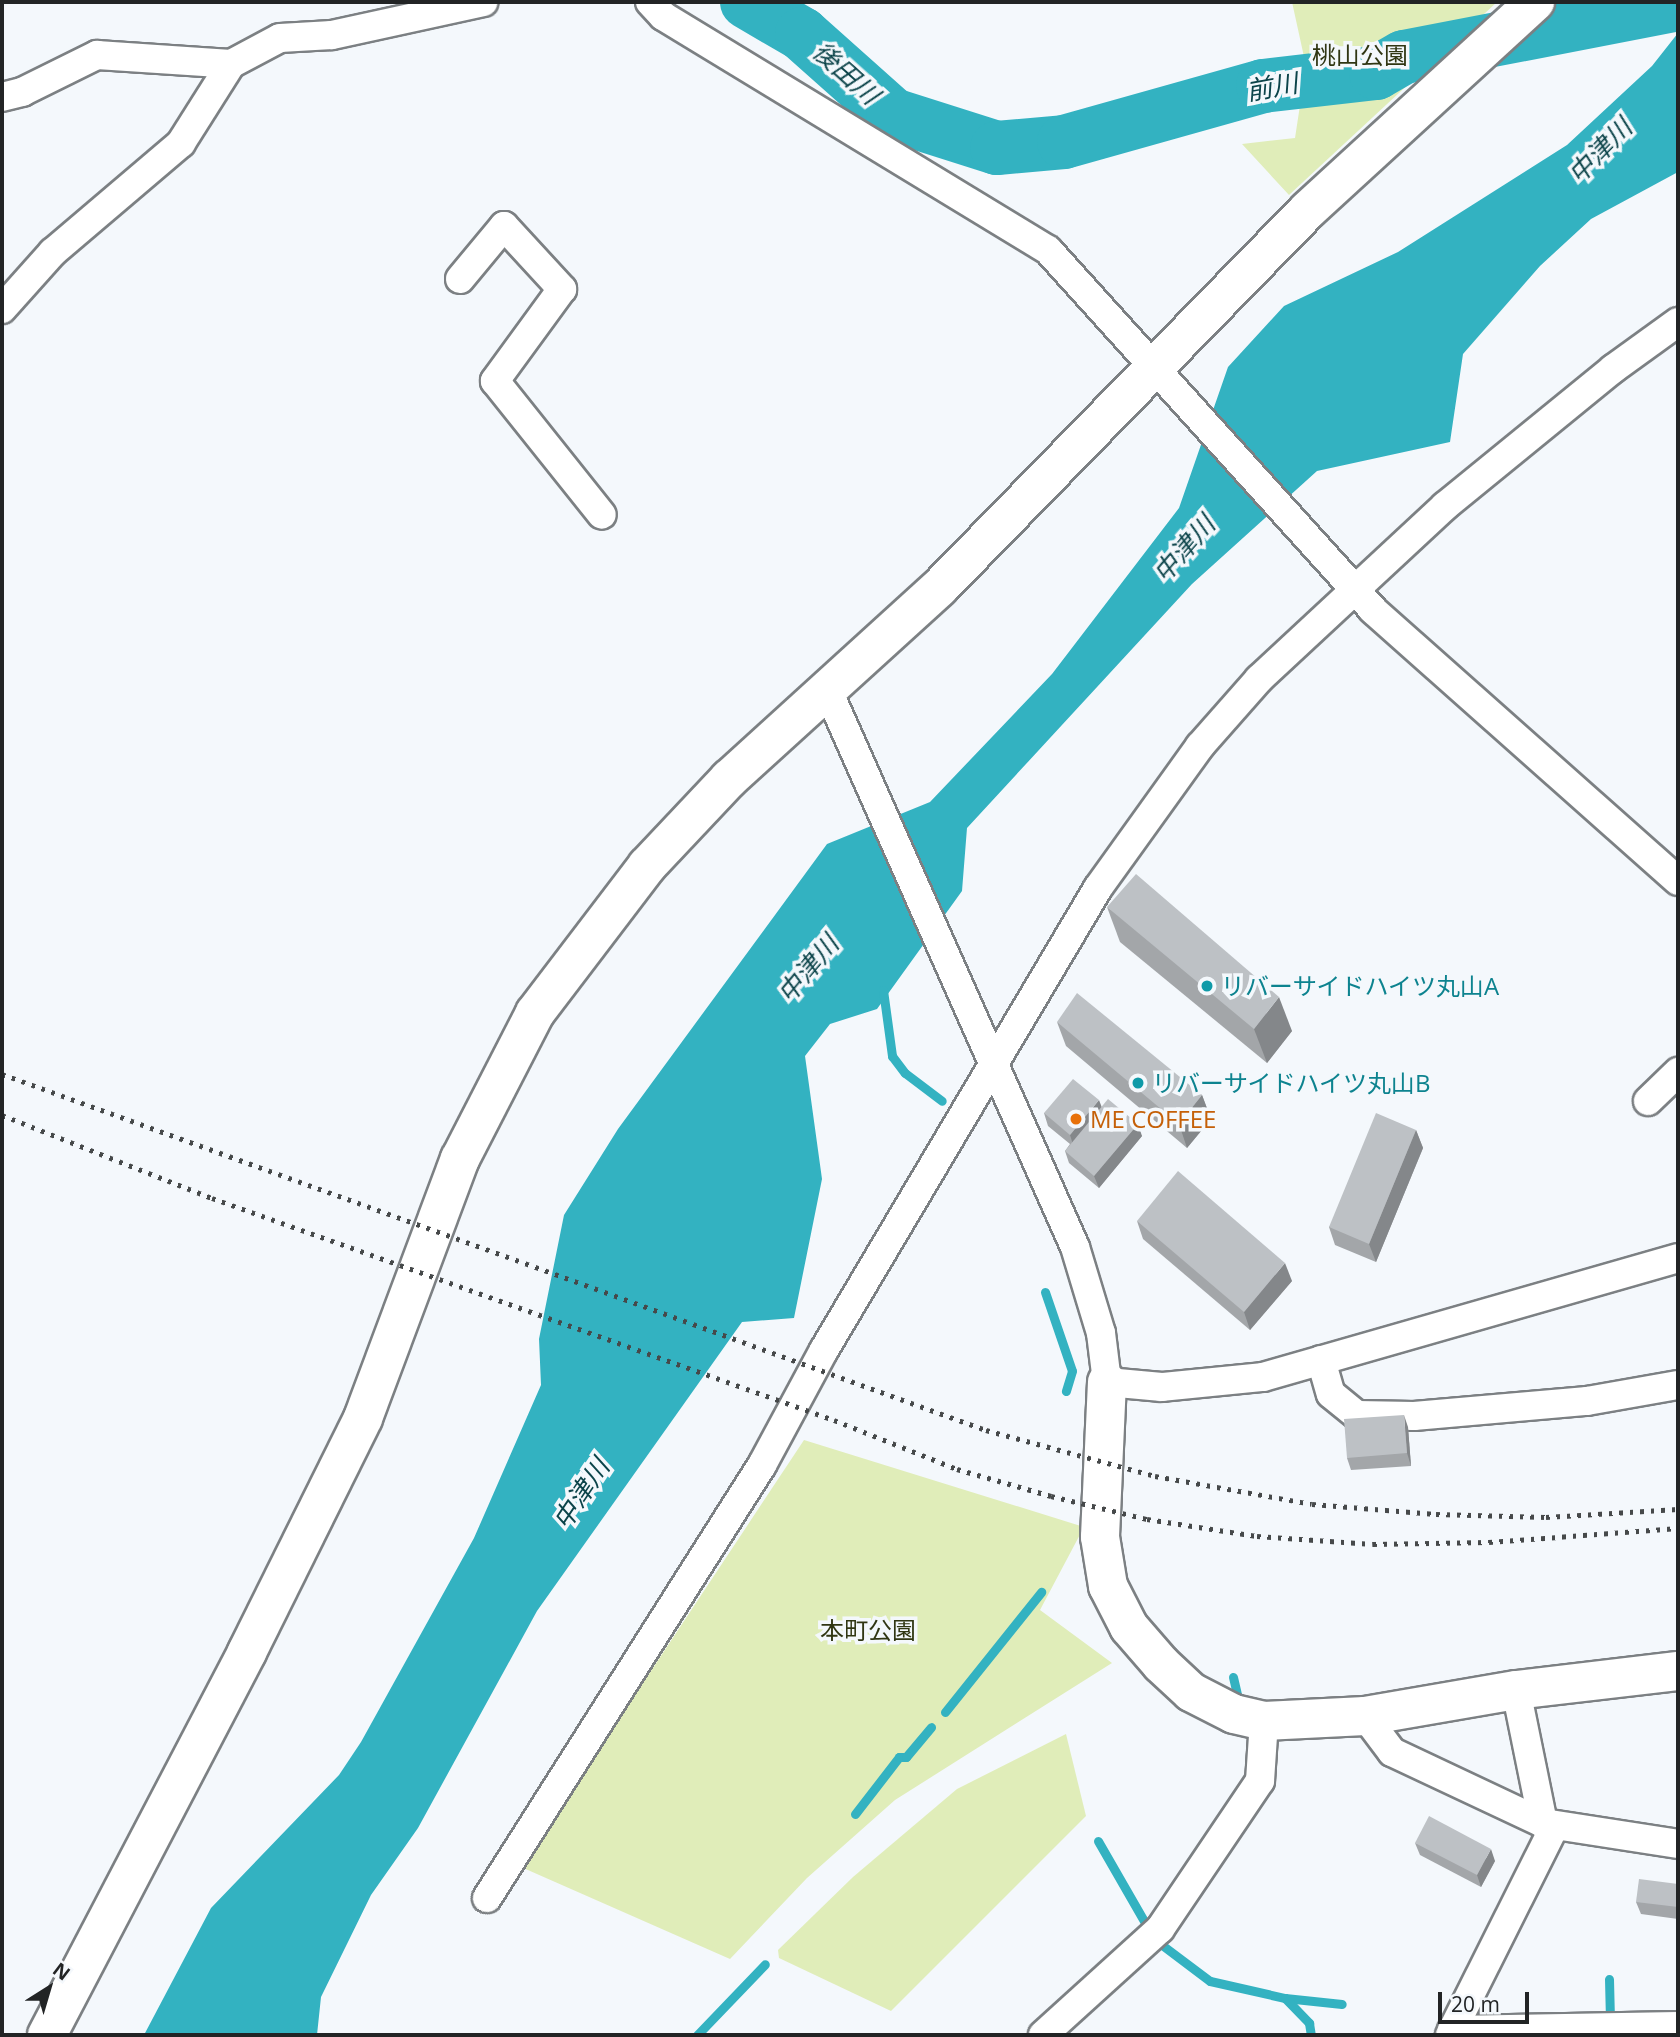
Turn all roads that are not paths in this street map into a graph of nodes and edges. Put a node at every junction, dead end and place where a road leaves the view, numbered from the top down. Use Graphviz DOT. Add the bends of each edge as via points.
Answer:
graph roads {
  1 [pos="483,2"];
  2 [pos="650,2"];
  3 [pos="1535,2"];
  4 [pos="231,64"];
  5 [pos="2,97"];
  6 [pos="460,279"];
  7 [pos="2,309"];
  8 [pos="1678,322"];
  9 [pos="1164,378"];
  10 [pos="602,515"];
  11 [pos="1348,583"];
  12 [pos="828,691"];
  13 [pos="1678,881"];
  14 [pos="994,1068"];
  15 [pos="1678,1072"];
  16 [pos="1648,1101"];
  17 [pos="1678,1258"];
  18 [pos="1321,1360"];
  19 [pos="1107,1382"];
  20 [pos="1678,1385"];
  21 [pos="1678,1671"];
  22 [pos="1516,1690"];
  23 [pos="1365,1716"];
  24 [pos="1264,1721"];
  25 [pos="1548,1825"];
  26 [pos="1678,1843"];
  27 [pos="487,1898"];
  28 [pos="1678,2026"];
  29 [pos="1451,2033"];
  30 [pos="47,2035"];
  31 [pos="1042,2035"];
  1 -- 4 [label="street" via="332,35 280,38"];
  2 -- 9 [label="street" via="663,16 1048,250"];
  3 -- 9 [label="street" via="1308,210"];
  4 -- 5 [label="street" via="97,55 22,92"];
  4 -- 7 [label="street" via="181,143 53,252"];
  6 -- 10 [label="street" via="504,226 562,289 495,381"];
  8 -- 11 [label="street"];
  9 -- 11 [label="street"];
  9 -- 12 [label="street"];
  11 -- 13 [label="street" via="1422,657"];
  11 -- 14 [label="street" via="1200,746 1098,888"];
  12 -- 14 [label="street"];
  12 -- 30 [label="street" via="729,779 647,866 514,1048 460,1159 363,1418"];
  14 -- 19 [label="street" via="1075,1247 1101,1333"];
  14 -- 27 [label="street" via="824,1350 762,1465"];
  15 -- 16 [label="street"];
  17 -- 18 [label="street"];
  18 -- 19 [label="street" via="1263,1377 1205,1384"];
  18 -- 20 [label="street" via="1331,1394 1357,1415 1414,1416 1587,1401"];
  19 -- 24 [label="street" via="1100,1537 1108,1586 1129,1627 1191,1692 1234,1714"];
  21 -- 22 [label="street"];
  22 -- 23 [label="street"];
  22 -- 25 [label="street"];
  23 -- 24 [label="street"];
  23 -- 25 [label="street" via="1392,1752"];
  24 -- 31 [label="street" via="1260,1781 1160,1929"];
  25 -- 26 [label="street"];
  25 -- 29 [label="street"];
  28 -- 29 [label="street"];
}
